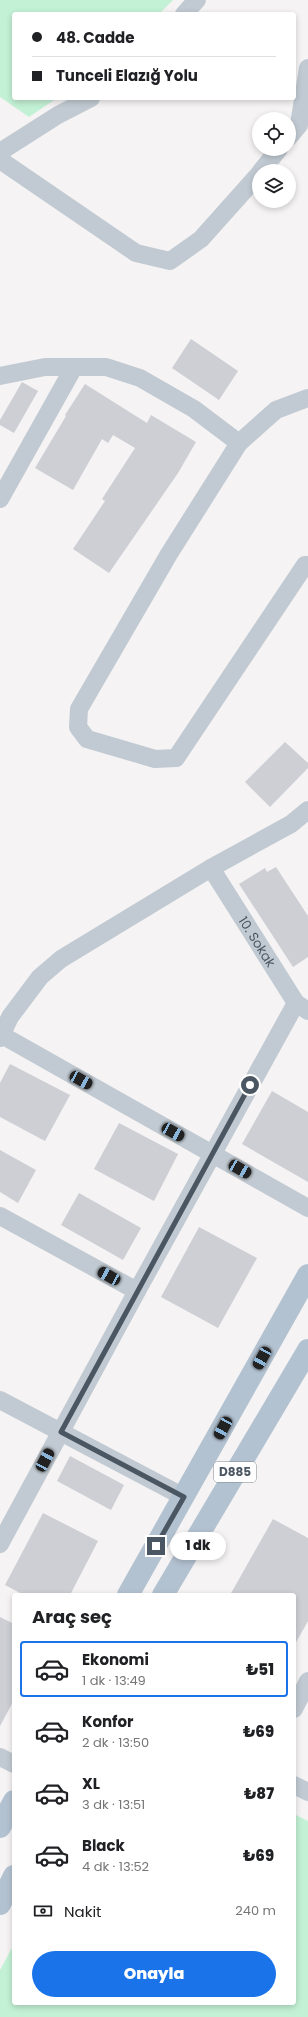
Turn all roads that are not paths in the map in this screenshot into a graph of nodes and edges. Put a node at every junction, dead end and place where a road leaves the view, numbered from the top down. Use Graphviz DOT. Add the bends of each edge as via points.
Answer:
graph roads {
  1 [pos="197,0"];
  2 [pos="186,12"];
  3 [pos="308,68"];
  4 [pos="87,100"];
  5 [pos="296,129"];
  6 [pos="0,152"];
  7 [pos="273,156"];
  8 [pos="0,160"];
  9 [pos="267,164"];
  10 [pos="252,182"];
  11 [pos="74,367"];
  12 [pos="0,376"];
  13 [pos="308,398"];
  14 [pos="239,443"];
  15 [pos="0,499"];
  16 [pos="308,565"];
  17 [pos="308,810"];
  18 [pos="211,868"];
  19 [pos="302,1007"];
  20 [pos="0,1036"];
  21 [pos="213,1154"];
  22 [pos="308,1208"];
  23 [pos="0,1216"];
  24 [pos="308,1274"];
  25 [pos="137,1291"];
  26 [pos="308,1350"];
  27 [pos="0,1400"];
  28 [pos="61,1432"];
  29 [pos="184,1497"];
  30 [pos="0,1544"];
  31 [pos="129,1593"];
  32 [pos="164,1593"];
  33 [pos="308,1680"];
  34 [pos="296,1705"];
  35 [pos="0,1757"];
  36 [pos="12,1763"];
  37 [pos="296,1786"];
  38 [pos="308,1792"];
  39 [pos="12,1805"];
  40 [pos="0,1827"];
  41 [pos="12,1880"];
  42 [pos="0,1904"];
  1 -- 2 [label="street"];
  3 -- 5 [label="street" via="299,125"];
  4 -- 6 [label="street" via="58,115"];
  7 -- 9 [label="street"];
  8 -- 10 [label="street" via="136,253 170,262 201,239"];
  11 -- 12 [label="street" via="45,367"];
  11 -- 14 [label="street" via="106,367 140,378 194,409"];
  11 -- 15 [label="street"];
  13 -- 14 [label="street" via="276,410"];
  14 -- 16 [label="street" via="169,554 79,709 78,727 87,739 155,759 176,758 305,565"];
  17 -- 18 [label="street" via="292,824"];
  18 -- 19 [label="street, 10. Sokak"];
  18 -- 20 [label="street" via="61,959 40,977 10,1017"];
  19 -- 21 [label="street"];
  20 -- 21 [label="street"];
  21 -- 22 [label="street"];
  21 -- 25 [label="street"];
  23 -- 25 [label="street"];
  24 -- 29 [label="main road, D885"];
  25 -- 28 [label="street"];
  26 -- 32 [label="main road, D885"];
  27 -- 28 [label="street"];
  28 -- 29 [label="street"];
  28 -- 30 [label="street"];
  29 -- 31 [label="main road, D885"];
  33 -- 34 [label="street"];
  35 -- 36 [label="street"];
  37 -- 38 [label="street"];
  39 -- 40 [label="main road"];
  41 -- 42 [label="main road"];
}
